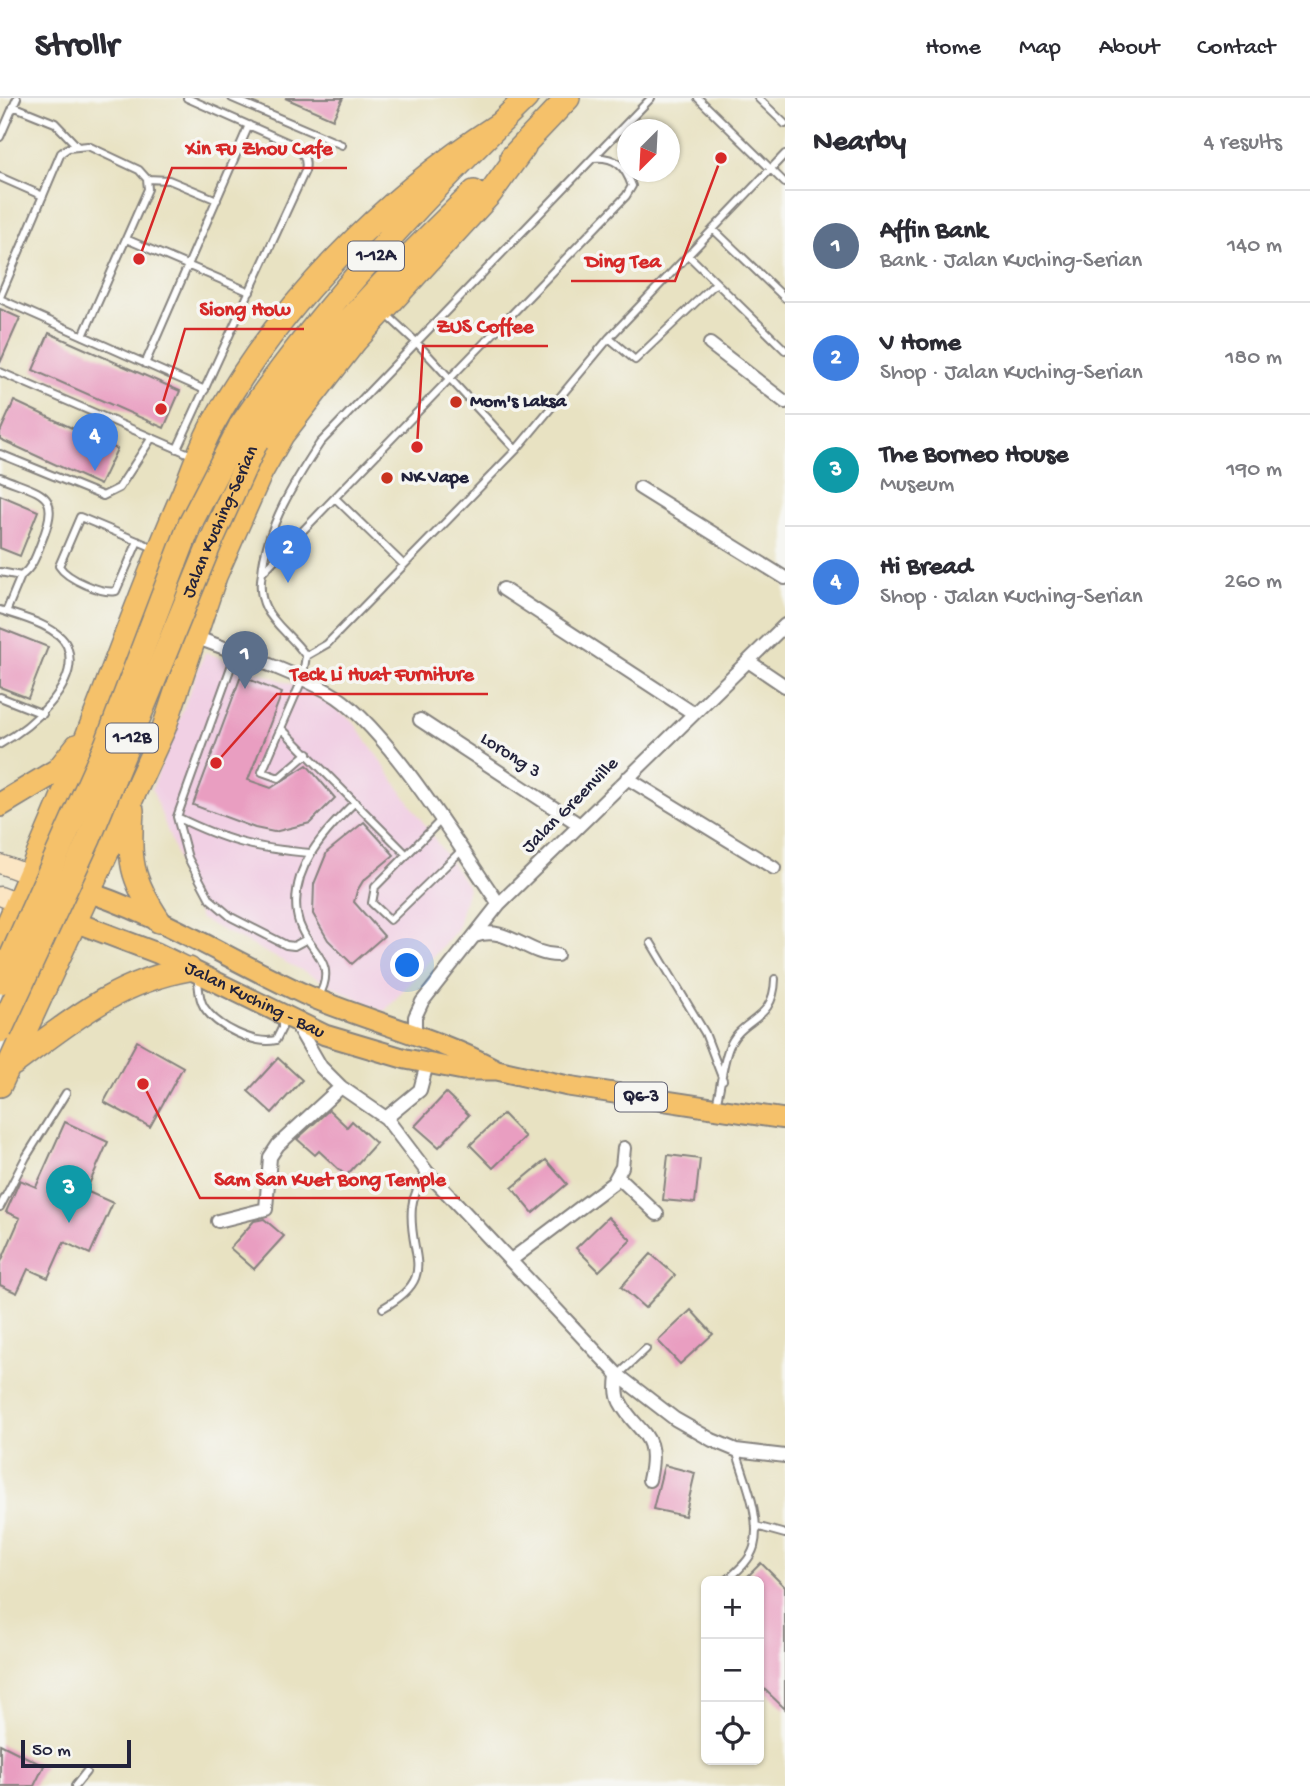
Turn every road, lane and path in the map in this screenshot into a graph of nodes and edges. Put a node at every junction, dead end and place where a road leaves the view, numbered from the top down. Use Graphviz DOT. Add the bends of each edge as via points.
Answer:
graph roads {
  1 [pos="17,98"];
  2 [pos="187,98"];
  3 [pos="232,98"];
  4 [pos="526,98"];
  5 [pos="568,98"];
  6 [pos="651,98"];
  7 [pos="698,98"];
  8 [pos="758,98"];
  9 [pos="13,106"];
  10 [pos="785,124"];
  11 [pos="249,125"];
  12 [pos="498,125"];
  13 [pos="0,137"];
  14 [pos="342,145"];
  15 [pos="77,146"];
  16 [pos="524,146"];
  17 [pos="785,154"];
  18 [pos="593,159"];
  19 [pos="771,169"];
  20 [pos="0,177"];
  21 [pos="147,179"];
  22 [pos="785,183"];
  23 [pos="43,196"];
  24 [pos="217,200"];
  25 [pos="713,229"];
  26 [pos="126,239"];
  27 [pos="688,256"];
  28 [pos="188,265"];
  29 [pos="716,283"];
  30 [pos="250,292"];
  31 [pos="0,298"];
  32 [pos="785,298"];
  33 [pos="384,312"];
  34 [pos="83,336"];
  35 [pos="609,338"];
  36 [pos="416,342"];
  37 [pos="710,344"];
  38 [pos="785,350"];
  39 [pos="145,364"];
  40 [pos="0,372"];
  41 [pos="449,379"];
  42 [pos="205,390"];
  43 [pos="785,402"];
  44 [pos="248,434"];
  45 [pos="150,439"];
  46 [pos="516,450"];
  47 [pos="188,453"];
  48 [pos="0,454"];
  49 [pos="0,477"];
  50 [pos="640,488"];
  51 [pos="335,498"];
  52 [pos="149,545"];
  53 [pos="404,565"];
  54 [pos="0,572"];
  55 [pos="262,573"];
  56 [pos="21,576"];
  57 [pos="785,578"];
  58 [pos="503,589"];
  59 [pos="3,611"];
  60 [pos="785,625"];
  61 [pos="195,637"];
  62 [pos="236,653"];
  63 [pos="306,656"];
  64 [pos="748,661"];
  65 [pos="303,680"];
  66 [pos="785,686"];
  67 [pos="0,697"];
  68 [pos="693,713"];
  69 [pos="43,714"];
  70 [pos="94,720"];
  71 [pos="420,720"];
  72 [pos="281,728"];
  73 [pos="0,744"];
  74 [pos="308,753"];
  75 [pos="627,778"];
  76 [pos="133,796"];
  77 [pos="355,802"];
  78 [pos="0,805"];
  79 [pos="177,817"];
  80 [pos="440,821"];
  81 [pos="580,825"];
  82 [pos="461,851"];
  83 [pos="310,853"];
  84 [pos="407,855"];
  85 [pos="0,864"];
  86 [pos="774,868"];
  87 [pos="30,874"];
  88 [pos="89,892"];
  89 [pos="9,899"];
  90 [pos="499,904"];
  91 [pos="159,921"];
  92 [pos="76,922"];
  93 [pos="474,936"];
  94 [pos="307,940"];
  95 [pos="0,942"];
  96 [pos="652,943"];
  97 [pos="557,954"];
  98 [pos="196,972"];
  99 [pos="775,979"];
  100 [pos="0,982"];
  101 [pos="317,999"];
  102 [pos="289,1019"];
  103 [pos="0,1031"];
  104 [pos="415,1035"];
  105 [pos="427,1064"];
  106 [pos="498,1070"];
  107 [pos="5,1076"];
  108 [pos="723,1080"];
  109 [pos="341,1087"];
  110 [pos="66,1093"];
  111 [pos="716,1107"];
  112 [pos="386,1118"];
  113 [pos="785,1118"];
  114 [pos="624,1148"];
  115 [pos="427,1172"];
  116 [pos="617,1177"];
  117 [pos="0,1207"];
  118 [pos="657,1214"];
  119 [pos="218,1222"];
  120 [pos="512,1260"];
  121 [pos="383,1308"];
  122 [pos="646,1349"];
  123 [pos="618,1375"];
  124 [pos="736,1450"];
  125 [pos="785,1456"];
  126 [pos="649,1480"];
  127 [pos="756,1526"];
  128 [pos="785,1534"];
  129 [pos="730,1576"];
  130 [pos="86,1772"];
  131 [pos="75,1786"];
  1 -- 9 [label="lane"];
  2 -- 11 [label="lane"];
  3 -- 14 [label="lane"];
  4 -- 12 [label="highway, Jalan Kuching-Serian / 1-12A"];
  5 -- 16 [label="highway, Jalan Kuching-Serian / 1-12B"];
  6 -- 18 [label="lane"];
  7 -- 19 [label="lane"];
  8 -- 10 [label="lane"];
  9 -- 13 [label="lane"];
  9 -- 15 [label="lane" via="55,123"];
  11 -- 24 [label="lane"];
  11 -- 30 [label="lane" via="289,143 303,152 307,161"];
  12 -- 44 [label="highway, Jalan Kuching-Serian / 1-12A" via="301,340"];
  12 -- 47 [label="highway" via="437,166 323,272"];
  15 -- 21 [label="lane" via="88,146 139,170"];
  15 -- 23 [label="lane" via="61,153"];
  16 -- 33 [label="highway" via="490,194"];
  16 -- 44 [label="highway, Jalan Kuching-Serian / 1-12B" via="338,330 283,400"];
  17 -- 19 [label="lane"];
  18 -- 36 [label="lane"];
  18 -- 41 [label="lane" via="607,157 621,165 632,186"];
  19 -- 22 [label="lane"];
  19 -- 25 [label="lane"];
  20 -- 23 [label="lane"];
  21 -- 24 [label="lane" via="169,180"];
  21 -- 26 [label="lane" via="148,188"];
  23 -- 31 [label="lane"];
  24 -- 28 [label="lane"];
  25 -- 27 [label="lane"];
  25 -- 32 [label="lane"];
  26 -- 28 [label="lane"];
  26 -- 34 [label="lane"];
  27 -- 29 [label="lane"];
  27 -- 35 [label="lane"];
  28 -- 30 [label="lane"];
  28 -- 39 [label="lane"];
  29 -- 35 [label="lane" via="635,360"];
  29 -- 38 [label="lane"];
  30 -- 42 [label="lane"];
  31 -- 34 [label="lane"];
  33 -- 36 [label="lane"];
  33 -- 61 [label="highway" via="355,341 282,435 220,565"];
  34 -- 39 [label="lane"];
  35 -- 46 [label="lane"];
  36 -- 41 [label="lane"];
  36 -- 55 [label="lane" via="307,462 264,549"];
  37 -- 43 [label="street"];
  39 -- 42 [label="lane"];
  40 -- 45 [label="lane"];
  41 -- 46 [label="lane"];
  41 -- 51 [label="lane"];
  42 -- 47 [label="lane"];
  44 -- 100 [label="highway, Jalan Kuching-Serian / 1-12A, bridge" via="190,524 106,745"];
  44 -- 103 [label="highway, Jalan Kuching-Serian / 1-12B, bridge" via="209,546 100,814"];
  45 -- 47 [label="lane"];
  45 -- 48 [label="lane" via="119,488 103,496"];
  46 -- 53 [label="lane"];
  47 -- 52 [label="highway"];
  49 -- 56 [label="lane" via="41,494 49,501 52,515 30,569"];
  50 -- 57 [label="street"];
  51 -- 53 [label="lane"];
  51 -- 55 [label="lane"];
  52 -- 52 [label="lane" via="80,517 59,566 67,575 108,593 116,591"];
  52 -- 70 [label="highway"];
  53 -- 63 [label="lane" via="327,644"];
  54 -- 56 [label="lane"];
  55 -- 63 [label="lane" via="260,591 267,614"];
  56 -- 59 [label="lane"];
  58 -- 68 [label="street"];
  59 -- 69 [label="lane" via="55,632 67,645 63,679"];
  60 -- 64 [label="street, Jalan Greenville"];
  61 -- 62 [label="street"];
  61 -- 76 [label="highway" via="164,728"];
  62 -- 65 [label="street"];
  62 -- 79 [label="lane"];
  63 -- 65 [label="lane"];
  64 -- 66 [label="street"];
  64 -- 68 [label="street, Jalan Greenville"];
  65 -- 72 [label="lane"];
  65 -- 80 [label="street" via="331,693 362,718"];
  67 -- 69 [label="lane"];
  68 -- 75 [label="street, Jalan Greenville"];
  69 -- 73 [label="lane"];
  70 -- 78 [label="highway" via="58,770"];
  70 -- 87 [label="highway"];
  71 -- 81 [label="street, Lorong 3"];
  72 -- 74 [label="lane"];
  72 -- 74 [label="lane" via="261,772 277,779"];
  74 -- 77 [label="lane"];
  75 -- 81 [label="street, Jalan Greenville"];
  75 -- 86 [label="street"];
  76 -- 88 [label="highway"];
  76 -- 91 [label="highway" via="130,859 142,895"];
  77 -- 83 [label="lane"];
  77 -- 84 [label="lane"];
  79 -- 83 [label="lane" via="255,848"];
  79 -- 94 [label="lane" via="188,858 210,899 231,917 286,945"];
  80 -- 82 [label="street"];
  80 -- 84 [label="lane"];
  81 -- 90 [label="street, Jalan Greenville"];
  82 -- 84 [label="lane" via="387,920 370,900 376,886"];
  82 -- 90 [label="street"];
  83 -- 94 [label="lane" via="298,884 297,915"];
  85 -- 87 [label="main road"];
  87 -- 88 [label="main road, Jalan Kuching - Bau"];
  87 -- 89 [label="highway"];
  88 -- 91 [label="main road, Jalan Kuching - Bau"];
  88 -- 92 [label="highway"];
  89 -- 92 [label="main road, Jalan Kuching - Bau"];
  89 -- 95 [label="highway"];
  90 -- 93 [label="street, Jalan Greenville"];
  91 -- 101 [label="main road, Jalan Kuching - Bau"];
  92 -- 98 [label="main road, Jalan Kuching - Bau"];
  92 -- 107 [label="highway"];
  93 -- 97 [label="street" via="488,931 508,936 542,955"];
  93 -- 104 [label="street, Jalan Greenville" via="422,1002 415,1017"];
  94 -- 101 [label="lane" via="327,972"];
  96 -- 108 [label="lane" via="705,1033"];
  98 -- 102 [label="main road, Jalan Kuching - Bau"];
  98 -- 102 [label="lane" via="204,1007 250,1039 276,1040"];
  98 -- 107 [label="highway" via="134,983 82,1012"];
  99 -- 108 [label="lane" via="775,997 765,1012 737,1034 728,1050"];
  101 -- 104 [label="main road, Jalan Kuching - Bau"];
  102 -- 105 [label="main road, Jalan Kuching - Bau"];
  102 -- 109 [label="street"];
  104 -- 106 [label="main road, Jalan Kuching - Bau"];
  105 -- 106 [label="main road, Jalan Kuching - Bau"];
  105 -- 112 [label="street" via="420,1090"];
  106 -- 111 [label="main road, Jalan Kuching - Bau / Q6-3" via="568,1086"];
  108 -- 111 [label="lane"];
  109 -- 112 [label="street"];
  109 -- 119 [label="street" via="270,1157 266,1209"];
  110 -- 117 [label="lane"];
  111 -- 113 [label="main road, Jalan Kuching - Bau / Q6-3"];
  112 -- 115 [label="street"];
  114 -- 116 [label="street"];
  115 -- 120 [label="street"];
  115 -- 121 [label="lane" via="411,1208 417,1278"];
  116 -- 118 [label="street"];
  116 -- 120 [label="street"];
  120 -- 123 [label="street"];
  122 -- 123 [label="lane"];
  123 -- 124 [label="street" via="676,1419"];
  123 -- 126 [label="street" via="620,1402 650,1443 653,1466"];
  124 -- 125 [label="street"];
  124 -- 127 [label="lane"];
  127 -- 128 [label="lane"];
  127 -- 129 [label="lane" via="754,1549"];
  130 -- 131 [label="lane"];
}
